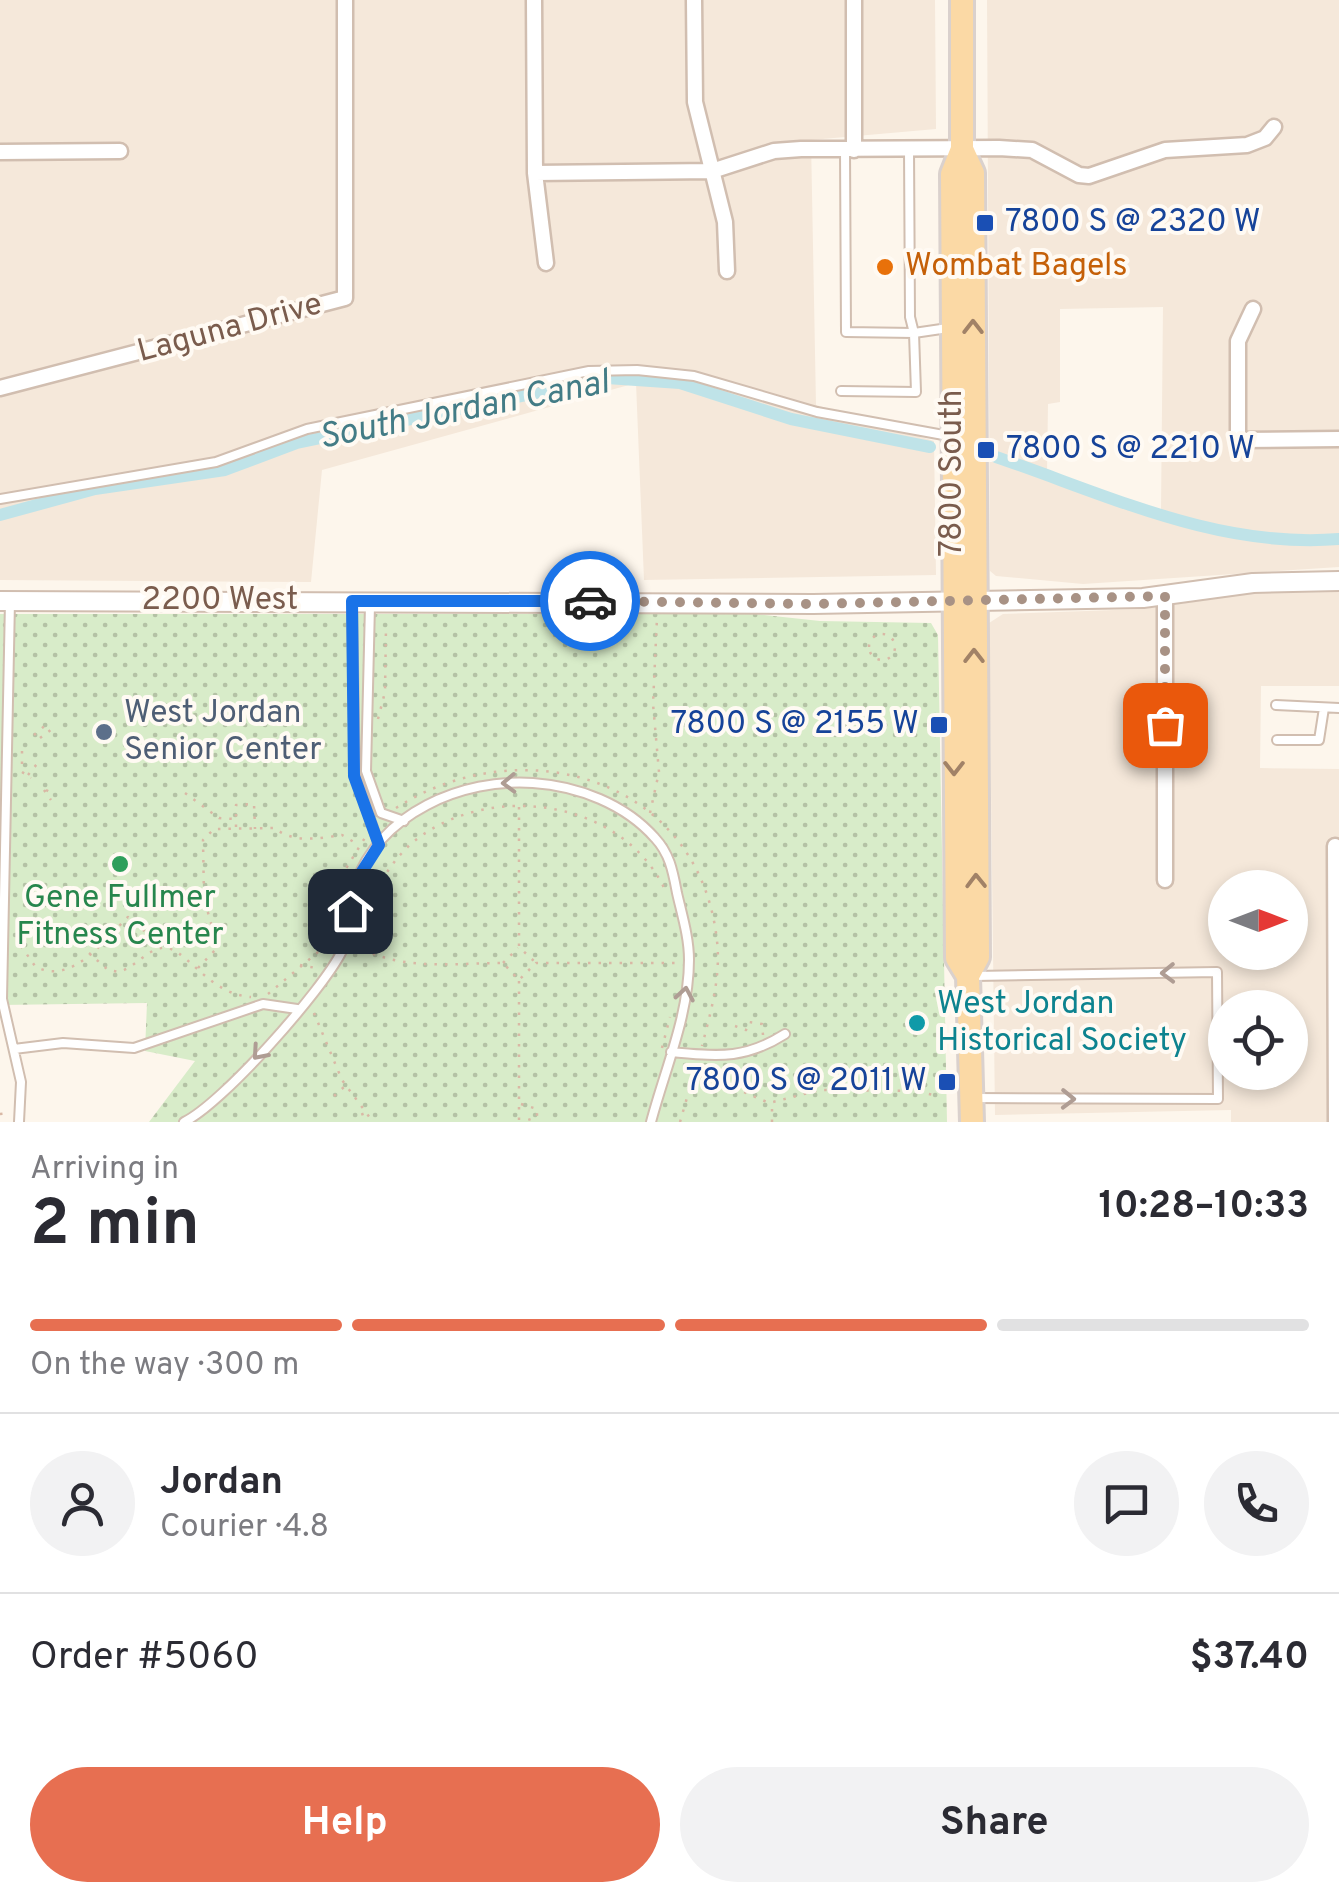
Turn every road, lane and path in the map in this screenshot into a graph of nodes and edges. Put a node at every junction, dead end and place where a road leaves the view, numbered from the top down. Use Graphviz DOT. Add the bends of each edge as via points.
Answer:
graph roads {
  1 [pos="345,0"];
  2 [pos="534,0"];
  3 [pos="694,0"];
  4 [pos="854,0"];
  5 [pos="962,0"];
  6 [pos="1274,127"];
  7 [pos="962,149"];
  8 [pos="849,150"];
  9 [pos="909,150"];
  10 [pos="120,151"];
  11 [pos="0,152"];
  12 [pos="712,171"];
  13 [pos="535,174"];
  14 [pos="546,263"];
  15 [pos="727,271"];
  16 [pos="1253,309"];
  17 [pos="952,328"];
  18 [pos="914,333"];
  19 [pos="0,388"];
  20 [pos="841,391"];
  21 [pos="953,436"];
  22 [pos="1339,439"];
  23 [pos="0,500"];
  24 [pos="1339,581"];
  25 [pos="1165,596"];
  26 [pos="5,600"];
  27 [pos="964,600"];
  28 [pos="361,601"];
  29 [pos="657,616"];
  30 [pos="386,627"];
  31 [pos="882,632"];
  32 [pos="1276,705"];
  33 [pos="1324,708"];
  34 [pos="1339,708"];
  35 [pos="48,722"];
  36 [pos="376,726"];
  37 [pos="52,729"];
  38 [pos="34,735"];
  39 [pos="40,738"];
  40 [pos="1277,740"];
  41 [pos="28,747"];
  42 [pos="41,759"];
  43 [pos="184,793"];
  44 [pos="388,805"];
  45 [pos="520,806"];
  46 [pos="650,814"];
  47 [pos="236,819"];
  48 [pos="404,821"];
  49 [pos="236,828"];
  50 [pos="255,828"];
  51 [pos="369,832"];
  52 [pos="678,842"];
  53 [pos="359,845"];
  54 [pos="379,845"];
  55 [pos="1335,846"];
  56 [pos="670,848"];
  57 [pos="656,856"];
  58 [pos="647,863"];
  59 [pos="1166,880"];
  60 [pos="669,898"];
  61 [pos="1337,914"];
  62 [pos="21,946"];
  63 [pos="164,947"];
  64 [pos="519,947"];
  65 [pos="90,953"];
  66 [pos="680,953"];
  67 [pos="503,963"];
  68 [pos="536,963"];
  69 [pos="680,963"];
  70 [pos="299,964"];
  71 [pos="316,968"];
  72 [pos="197,969"];
  73 [pos="680,971"];
  74 [pos="968,976"];
  75 [pos="519,980"];
  76 [pos="674,1004"];
  77 [pos="310,1007"];
  78 [pos="297,1009"];
  79 [pos="735,1026"];
  80 [pos="785,1034"];
  81 [pos="326,1042"];
  82 [pos="758,1042"];
  83 [pos="320,1044"];
  84 [pos="14,1050"];
  85 [pos="666,1051"];
  86 [pos="703,1051"];
  87 [pos="334,1066"];
  88 [pos="328,1069"];
  89 [pos="694,1071"];
  90 [pos="345,1086"];
  91 [pos="334,1096"];
  92 [pos="938,1096"];
  93 [pos="1337,1096"];
  94 [pos="772,1103"];
  95 [pos="520,1104"];
  96 [pos="971,1110"];
  97 [pos="362,1112"];
  98 [pos="0,1114"];
  99 [pos="10,1114"];
  100 [pos="20,1122"];
  101 [pos="184,1122"];
  102 [pos="365,1122"];
  103 [pos="373,1122"];
  104 [pos="520,1122"];
  105 [pos="651,1122"];
  106 [pos="680,1122"];
  107 [pos="772,1122"];
  108 [pos="1336,1122"];
  1 -- 19 [label="street, Laguna Drive" via="345,298"];
  2 -- 13 [label="street"];
  3 -- 12 [label="street" via="695,102"];
  4 -- 8 [label="street"];
  5 -- 7 [label="main road, 7800 South"];
  6 -- 7 [label="street" via="1247,145 1164,150 1089,176 1032,150"];
  7 -- 9 [label="street"];
  7 -- 17 [label="main road, 7800 South" via="952,174"];
  27 -- 7 [label="main road, 7800 South, one-way" via="973,174"];
  8 -- 9 [label="street"];
  8 -- 12 [label="street" via="774,151"];
  8 -- 18 [label="lane" via="846,332"];
  9 -- 18 [label="lane"];
  10 -- 11 [label="street"];
  12 -- 13 [label="street"];
  12 -- 15 [label="street" via="728,239"];
  13 -- 14 [label="street"];
  16 -- 22 [label="street" via="1238,341 1238,440"];
  17 -- 18 [label="lane"];
  17 -- 21 [label="main road, 7800 South"];
  18 -- 20 [label="lane" via="916,392"];
  21 -- 23 [label="lane" via="817,412 694,376 589,371 307,429 216,462"];
  21 -- 27 [label="main road, 7800 South"];
  24 -- 25 [label="street, 2200 West" via="1240,584"];
  25 -- 27 [label="street, 2200 West"];
  25 -- 59 [label="street"];
  26 -- 28 [label="street, 2200 West"];
  26 -- 84 [label="lane" via="2,999"];
  27 -- 28 [label="street, 2200 West"];
  27 -- 74 [label="main road, 7800 South" via="978,958"];
  28 -- 48 [label="lane" via="368,780 381,813"];
  28 -- 54 [label="lane" via="354,776"];
  29 -- 46 [label="path" via="653,714 659,772"];
  30 -- 36 [label="path" via="386,692"];
  31 -- 31 [label="path" via="869,644 880,660 894,648"];
  32 -- 33 [label="lane"];
  33 -- 34 [label="lane"];
  33 -- 40 [label="lane" via="1319,740"];
  35 -- 38 [label="path"];
  37 -- 39 [label="path"];
  41 -- 42 [label="path" via="19,752 22,772 29,777"];
  43 -- 47 [label="path" via="218,818"];
  44 -- 46 [label="path" via="392,811 450,780 525,768 588,778"];
  45 -- 58 [label="path" via="590,820"];
  45 -- 64 [label="path"];
  45 -- 67 [label="path" via="464,814 413,843 382,878 353,944 394,963"];
  46 -- 52 [label="path"];
  47 -- 49 [label="path"];
  47 -- 50 [label="path" via="236,804 254,804"];
  48 -- 54 [label="lane"];
  85 -- 48 [label="lane, one-way" via="686,995 688,945 670,859 642,826 587,794 521,782 452,794"];
  49 -- 50 [label="path"];
  49 -- 72 [label="path" via="214,829 204,840 204,899 218,946"];
  50 -- 53 [label="path" via="320,840 342,835"];
  51 -- 53 [label="path"];
  52 -- 56 [label="path"];
  52 -- 86 [label="path" via="696,869 718,956"];
  53 -- 70 [label="path" via="338,886 334,936"];
  54 -- 78 [label="lane" via="356,881 344,950"];
  55 -- 61 [label="street"];
  57 -- 58 [label="path"];
  58 -- 60 [label="path"];
  61 -- 93 [label="street"];
  62 -- 65 [label="path" via="35,966 53,972"];
  63 -- 65 [label="path" via="119,972"];
  63 -- 65 [label="path" via="128,917"];
  63 -- 72 [label="path"];
  64 -- 67 [label="path"];
  64 -- 68 [label="path"];
  66 -- 69 [label="path"];
  67 -- 75 [label="path"];
  68 -- 69 [label="path"];
  68 -- 75 [label="path"];
  69 -- 73 [label="path"];
  70 -- 71 [label="path"];
  70 -- 72 [label="path" via="276,988 254,997 223,992"];
  74 -- 96 [label="main road, 7800 South"];
  96 -- 74 [label="lane, one-way" via="1218,1099 1217,972"];
  75 -- 95 [label="path"];
  76 -- 85 [label="path"];
  77 -- 81 [label="path"];
  78 -- 84 [label="lane" via="262,1004 134,1048 63,1043"];
  78 -- 101 [label="lane, one-way" via="212,1105"];
  79 -- 82 [label="path" via="764,1027"];
  80 -- 86 [label="lane" via="758,1051"];
  81 -- 83 [label="path"];
  81 -- 87 [label="path"];
  84 -- 100 [label="lane"];
  85 -- 86 [label="lane"];
  85 -- 105 [label="lane"];
  86 -- 89 [label="path"];
  87 -- 88 [label="path"];
  87 -- 90 [label="path"];
  89 -- 94 [label="path"];
  89 -- 106 [label="path"];
  90 -- 91 [label="path"];
  90 -- 97 [label="path"];
  92 -- 94 [label="path" via="820,1090"];
  93 -- 108 [label="street"];
  94 -- 107 [label="path"];
  95 -- 104 [label="path"];
  95 -- 104 [label="path" via="537,1108 537,1117"];
  97 -- 102 [label="path"];
  97 -- 103 [label="path"];
  98 -- 99 [label="path"];
}
